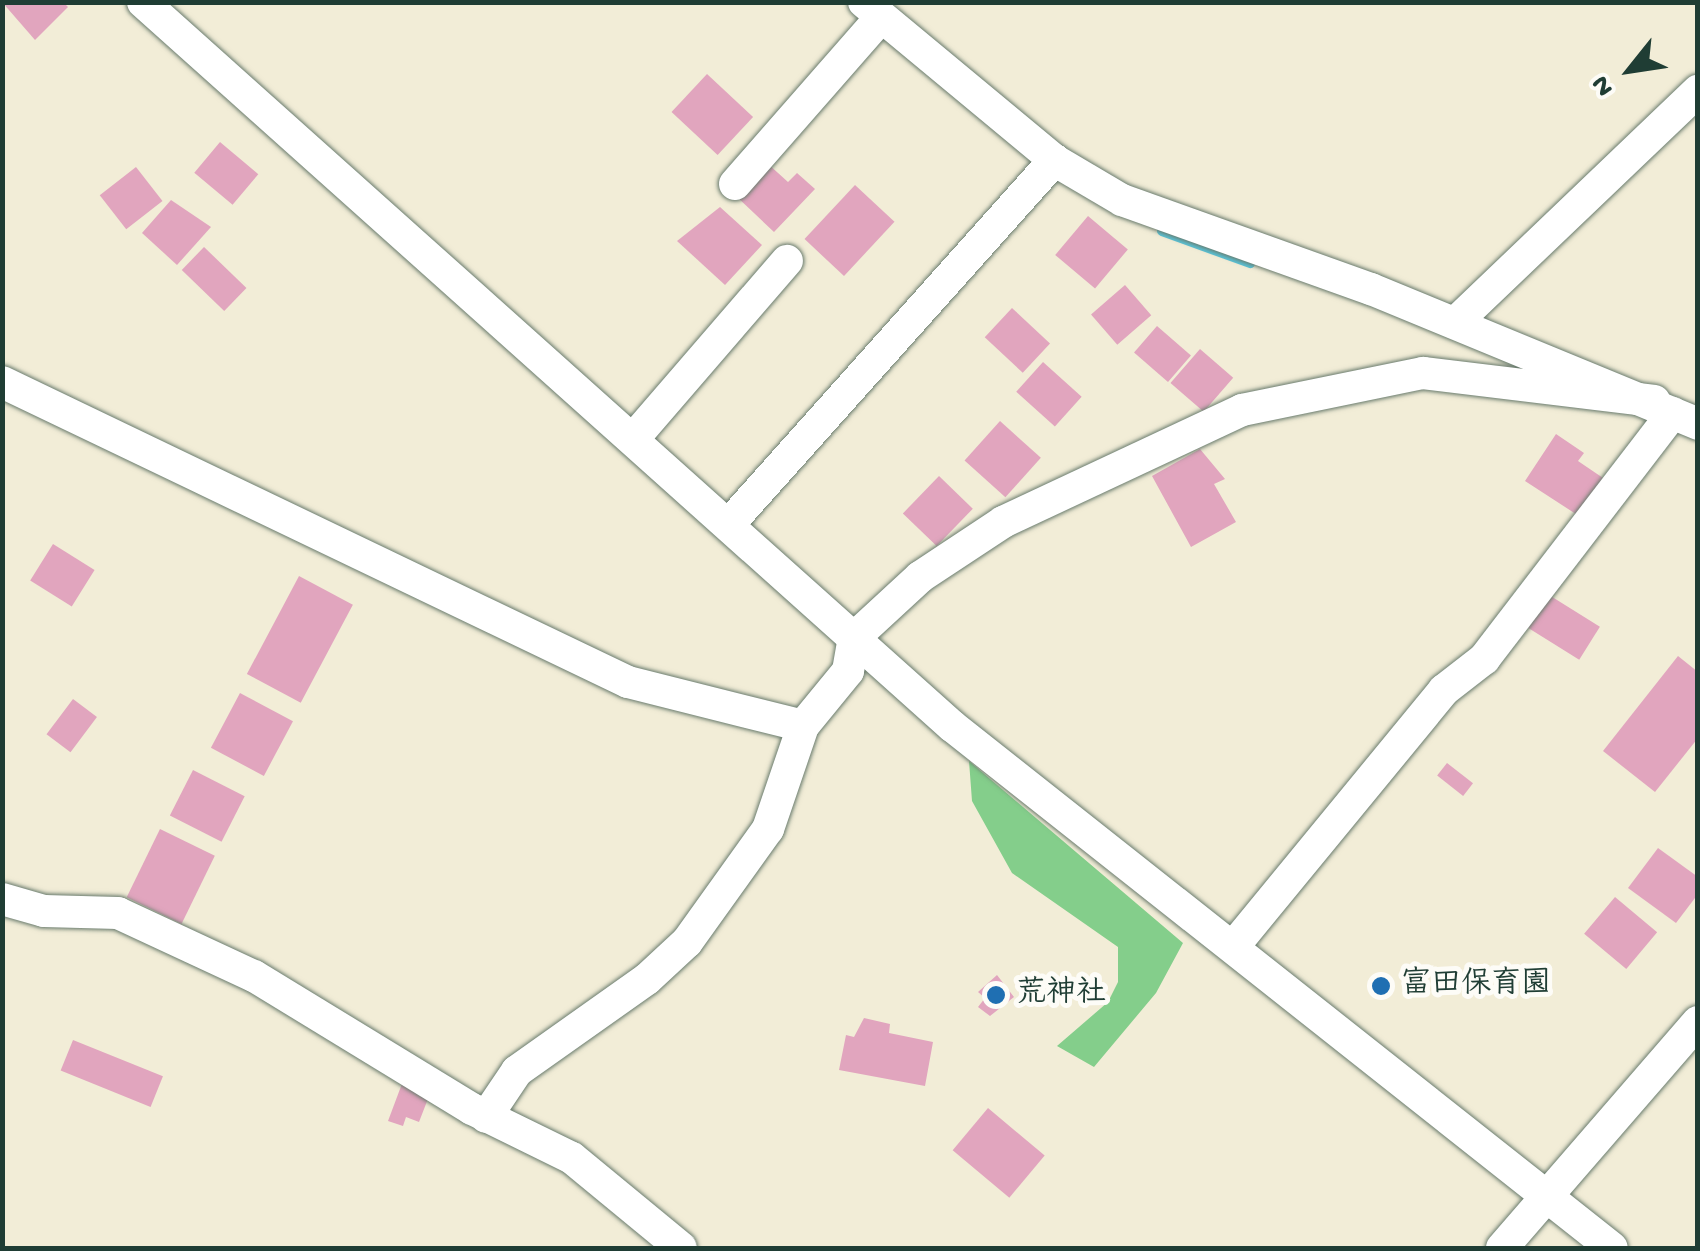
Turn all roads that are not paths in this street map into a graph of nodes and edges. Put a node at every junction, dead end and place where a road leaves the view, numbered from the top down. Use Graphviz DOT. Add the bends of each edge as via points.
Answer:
graph roads {
  1 [pos="143,2"];
  2 [pos="873,10"];
  3 [pos="1698,92"];
  4 [pos="1054,160"];
  5 [pos="735,184"];
  6 [pos="788,261"];
  7 [pos="1455,322"];
  8 [pos="2,382"];
  9 [pos="1675,413"];
  10 [pos="634,438"];
  11 [pos="730,522"];
  12 [pos="854,638"];
  13 [pos="803,726"];
  14 [pos="2,899"];
  15 [pos="1234,947"];
  16 [pos="1698,1022"];
  17 [pos="486,1117"];
  18 [pos="1547,1197"];
  19 [pos="681,1248"];
  20 [pos="1502,1248"];
  21 [pos="1612,1248"];
  1 -- 10 [label="street"];
  2 -- 4 [label="street"];
  2 -- 5 [label="street"];
  3 -- 7 [label="street"];
  4 -- 7 [label="street" via="1122,200"];
  4 -- 11 [label="street"];
  6 -- 10 [label="street"];
  7 -- 9 [label="street"];
  8 -- 13 [label="street" via="628,682"];
  9 -- 12 [label="street" via="1423,373 1242,410 1004,522 920,577"];
  9 -- 15 [label="street" via="1484,659 1444,690"];
  10 -- 11 [label="street"];
  11 -- 12 [label="street"];
  12 -- 13 [label="street" via="848,671"];
  12 -- 15 [label="street" via="952,726"];
  13 -- 17 [label="street" via="768,830 687,942 647,979 517,1071"];
  14 -- 17 [label="street" via="44,911 118,913 254,976"];
  15 -- 18 [label="street"];
  16 -- 18 [label="street"];
  17 -- 19 [label="street" via="572,1158"];
  18 -- 20 [label="street"];
  18 -- 21 [label="street"];
}
